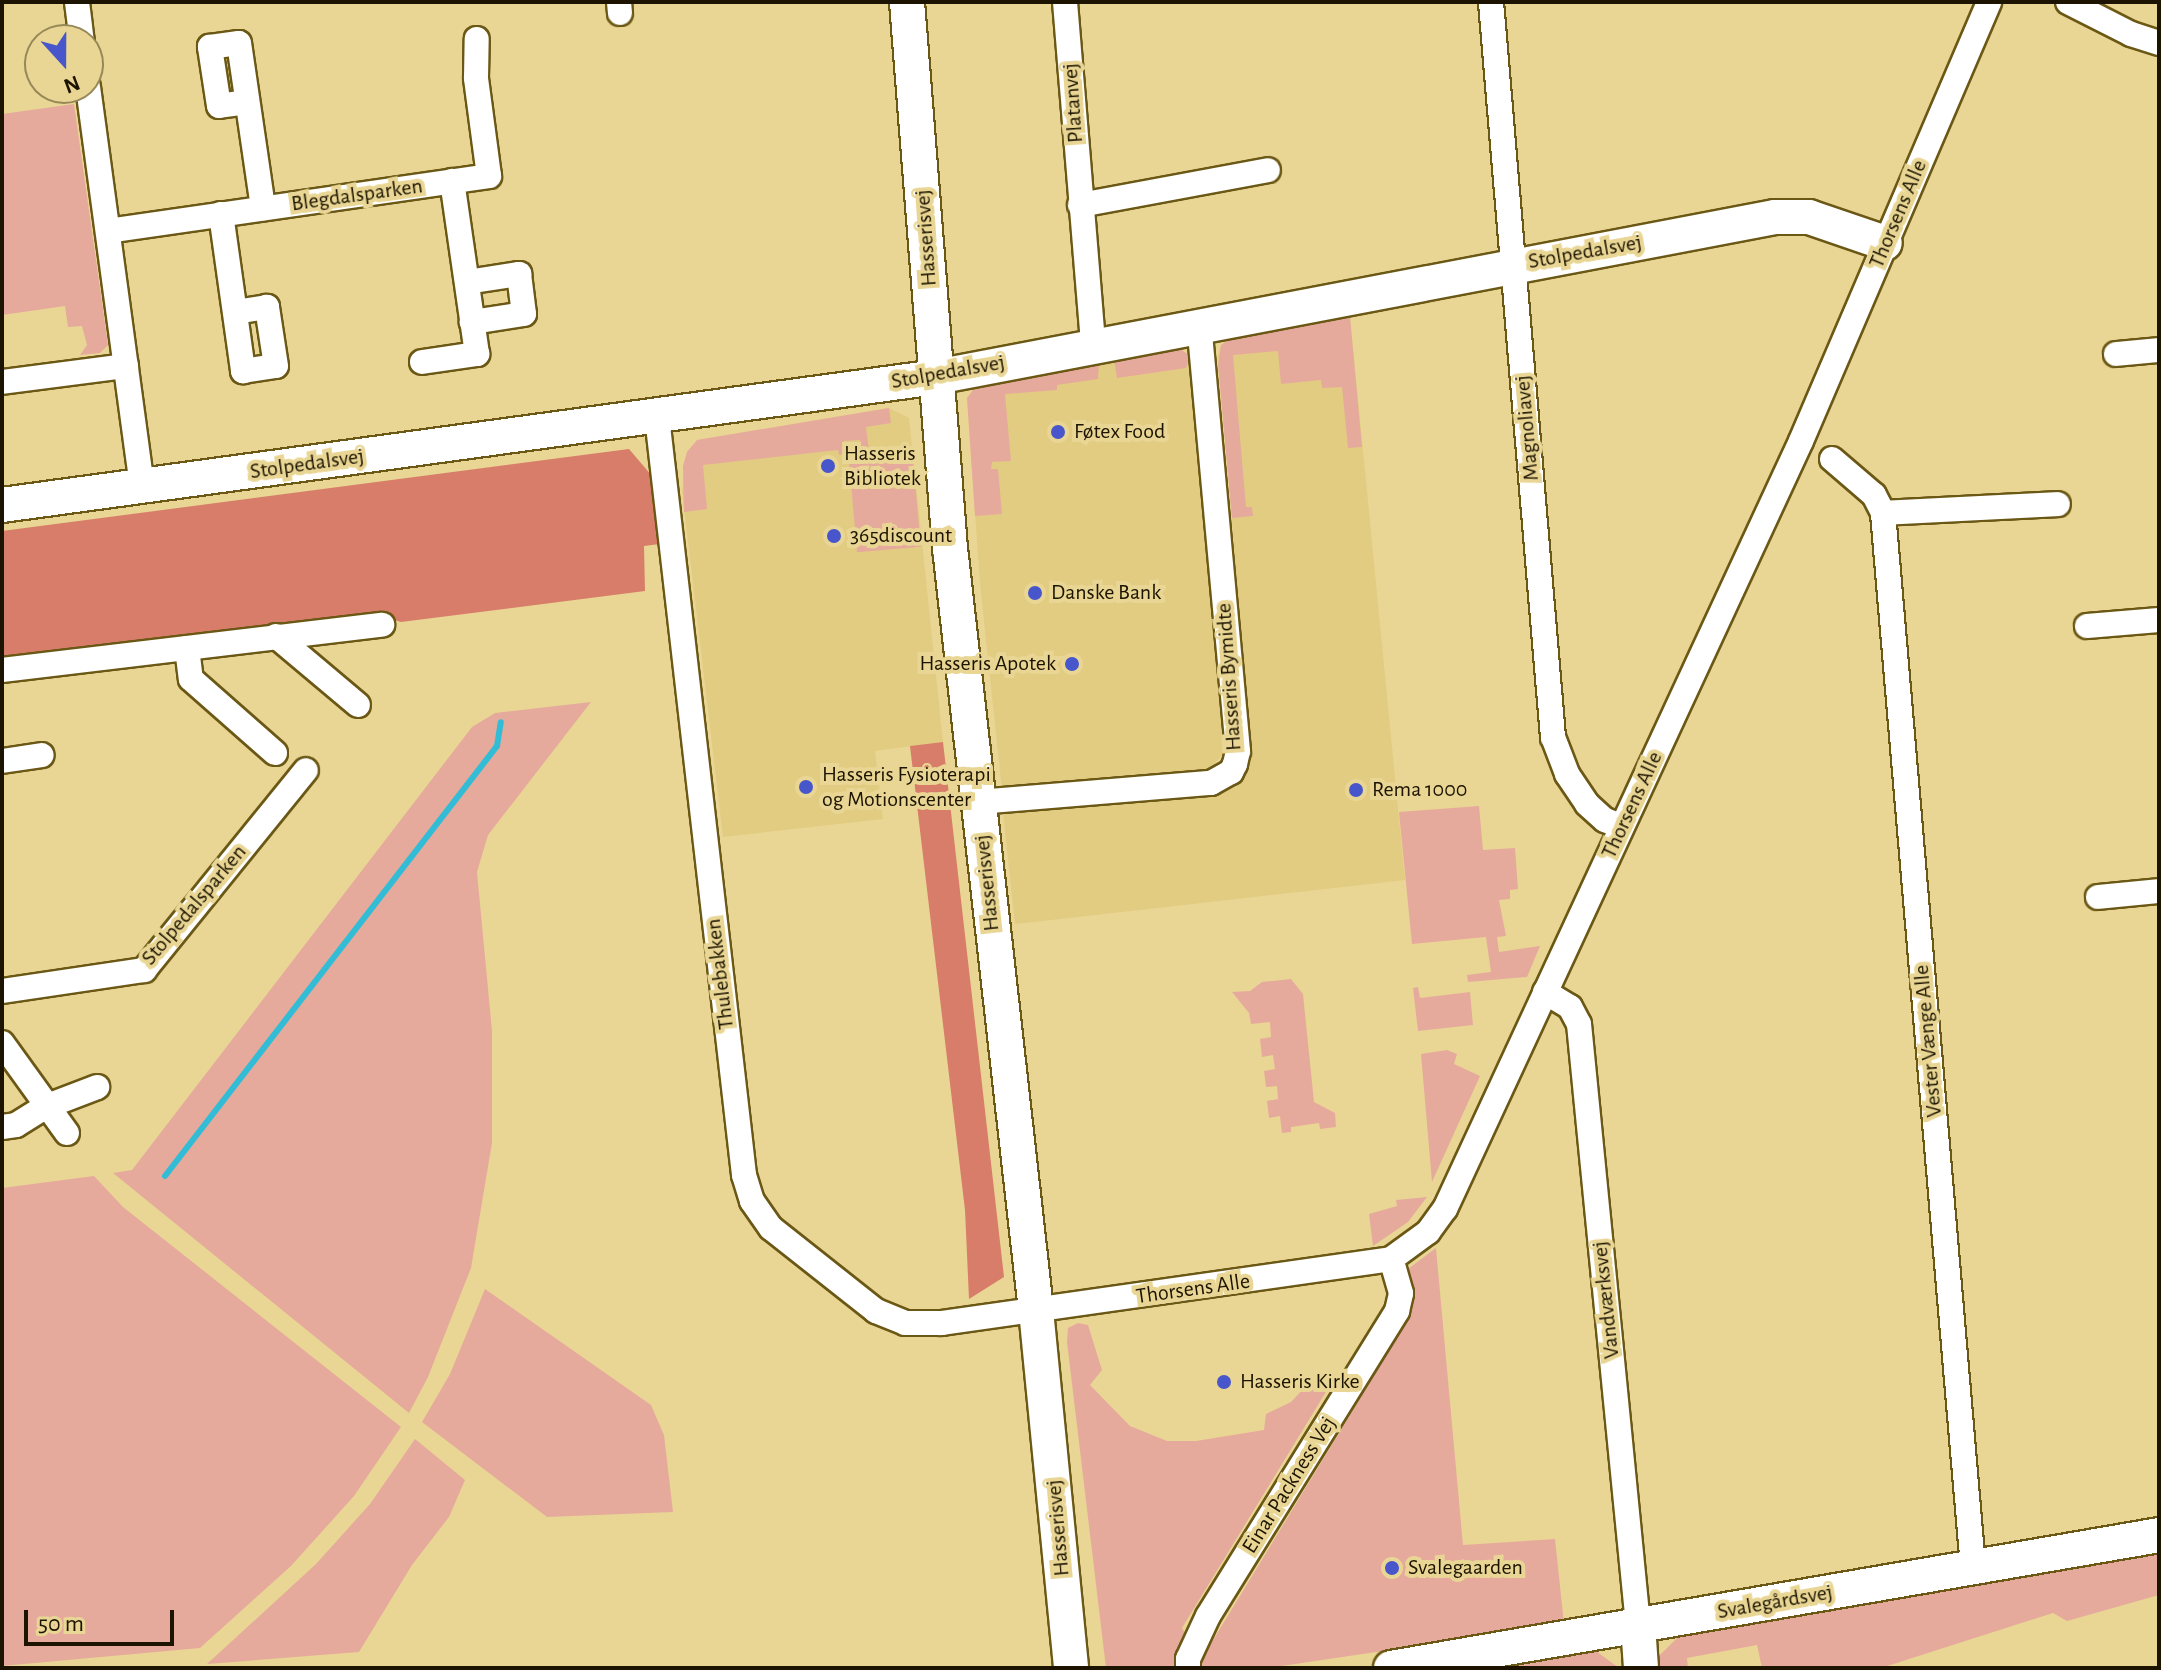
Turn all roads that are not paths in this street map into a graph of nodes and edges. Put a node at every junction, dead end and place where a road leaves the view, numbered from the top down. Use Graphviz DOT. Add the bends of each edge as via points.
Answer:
graph roads {
  1 [pos="77,2"];
  2 [pos="907,2"];
  3 [pos="1065,2"];
  4 [pos="1491,2"];
  5 [pos="1989,2"];
  6 [pos="2068,2"];
  7 [pos="80,24"];
  8 [pos="477,39"];
  9 [pos="2159,43"];
  10 [pos="247,102"];
  11 [pos="90,104"];
  12 [pos="1268,170"];
  13 [pos="452,181"];
  14 [pos="1080,205"];
  15 [pos="263,208"];
  16 [pos="221,214"];
  17 [pos="108,231"];
  18 [pos="1885,243"];
  19 [pos="1514,265"];
  20 [pos="467,282"];
  21 [pos="235,312"];
  22 [pos="472,322"];
  23 [pos="1199,326"];
  24 [pos="1093,346"];
  25 [pos="2159,350"];
  26 [pos="2116,354"];
  27 [pos="422,362"];
  28 [pos="126,366"];
  29 [pos="936,377"];
  30 [pos="2,382"];
  31 [pos="657,417"];
  32 [pos="1832,459"];
  33 [pos="142,485"];
  34 [pos="2058,504"];
  35 [pos="2,505"];
  36 [pos="1883,513"];
  37 [pos="2159,620"];
  38 [pos="382,625"];
  39 [pos="2087,626"];
  40 [pos="276,636"];
  41 [pos="187,648"];
  42 [pos="2,670"];
  43 [pos="358,705"];
  44 [pos="275,753"];
  45 [pos="42,755"];
  46 [pos="2,761"];
  47 [pos="306,770"];
  48 [pos="978,802"];
  49 [pos="1622,827"];
  50 [pos="2159,891"];
  51 [pos="2098,897"];
  52 [pos="2,991"];
  53 [pos="1545,992"];
  54 [pos="2,1043"];
  55 [pos="97,1087"];
  56 [pos="45,1107"];
  57 [pos="2,1127"];
  58 [pos="67,1133"];
  59 [pos="1391,1259"];
  60 [pos="1036,1310"];
  61 [pos="2159,1535"];
  62 [pos="1973,1568"];
  63 [pos="1638,1625"];
  64 [pos="1071,1668"];
  65 [pos="1188,1668"];
  66 [pos="1391,1668"];
  67 [pos="1641,1668"];
  1 -- 7 [label="street"];
  2 -- 29 [label="street, Hasserisvej"];
  3 -- 14 [label="street, Platanvej"];
  4 -- 19 [label="street, Magnoliavej"];
  5 -- 18 [label="street, Thorsens Alle"];
  6 -- 9 [label="street"];
  8 -- 13 [label="street, Blegdalsparken" via="476,78 489,176"];
  10 -- 15 [label="street, Blegdalsparken"];
  11 -- 17 [label="street"];
  12 -- 14 [label="street"];
  13 -- 15 [label="street, Blegdalsparken"];
  13 -- 20 [label="street, Blegdalsparken"];
  14 -- 24 [label="street, Platanvej"];
  15 -- 16 [label="street, Blegdalsparken"];
  16 -- 17 [label="street, Blegdalsparken"];
  16 -- 21 [label="street"];
  17 -- 28 [label="street"];
  18 -- 19 [label="street, Stolpedalsvej" via="1809,217 1775,217"];
  18 -- 49 [label="street, Thorsens Alle" via="1801,441"];
  19 -- 23 [label="street, Stolpedalsvej"];
  19 -- 49 [label="street, Magnoliavej" via="1553,737 1567,774 1587,804"];
  20 -- 22 [label="street, Blegdalsparken"];
  20 -- 22 [label="street" via="519,274 524,314"];
  22 -- 27 [label="street, Blegdalsparken" via="477,354"];
  23 -- 24 [label="street, Stolpedalsvej"];
  23 -- 48 [label="street, Hasseris Bymidte" via="1238,751 1235,764 1211,783"];
  24 -- 29 [label="street, Stolpedalsvej"];
  25 -- 26 [label="street"];
  28 -- 30 [label="street"];
  28 -- 33 [label="street"];
  29 -- 31 [label="street, Stolpedalsvej"];
  29 -- 48 [label="street, Hasserisvej"];
  31 -- 33 [label="street, Stolpedalsvej"];
  31 -- 60 [label="street, Thulebakken" via="744,1175 752,1201 771,1228 890,1319 942,1323"];
  32 -- 36 [label="street" via="1874,495"];
  33 -- 35 [label="street, Stolpedalsvej"];
  34 -- 36 [label="street"];
  36 -- 62 [label="street, Vester Vænge Alle"];
  37 -- 39 [label="street"];
  38 -- 40 [label="street"];
  40 -- 41 [label="street"];
  40 -- 43 [label="street"];
  41 -- 42 [label="street"];
  41 -- 44 [label="street" via="191,679"];
  45 -- 46 [label="street"];
  47 -- 52 [label="street, Stolpedalsparken" via="144,970"];
  48 -- 60 [label="street, Hasserisvej"];
  49 -- 53 [label="street, Thorsens Alle"];
  50 -- 51 [label="street"];
  53 -- 59 [label="street, Thorsens Alle" via="1445,1209 1428,1232"];
  53 -- 63 [label="street, Vandværksvej" via="1570,1007 1579,1024"];
  54 -- 56 [label="street"];
  55 -- 56 [label="street"];
  56 -- 57 [label="street" via="16,1125"];
  56 -- 58 [label="street"];
  59 -- 60 [label="street, Thorsens Alle"];
  59 -- 65 [label="street, Einar Packness Vej" via="1401,1293 1397,1311 1208,1616"];
  60 -- 64 [label="street, Hasserisvej"];
  61 -- 62 [label="street, Svalegårdsvej"];
  62 -- 63 [label="street, Svalegårdsvej"];
  63 -- 66 [label="street, Svalegårdsvej"];
  63 -- 67 [label="street"];
}
